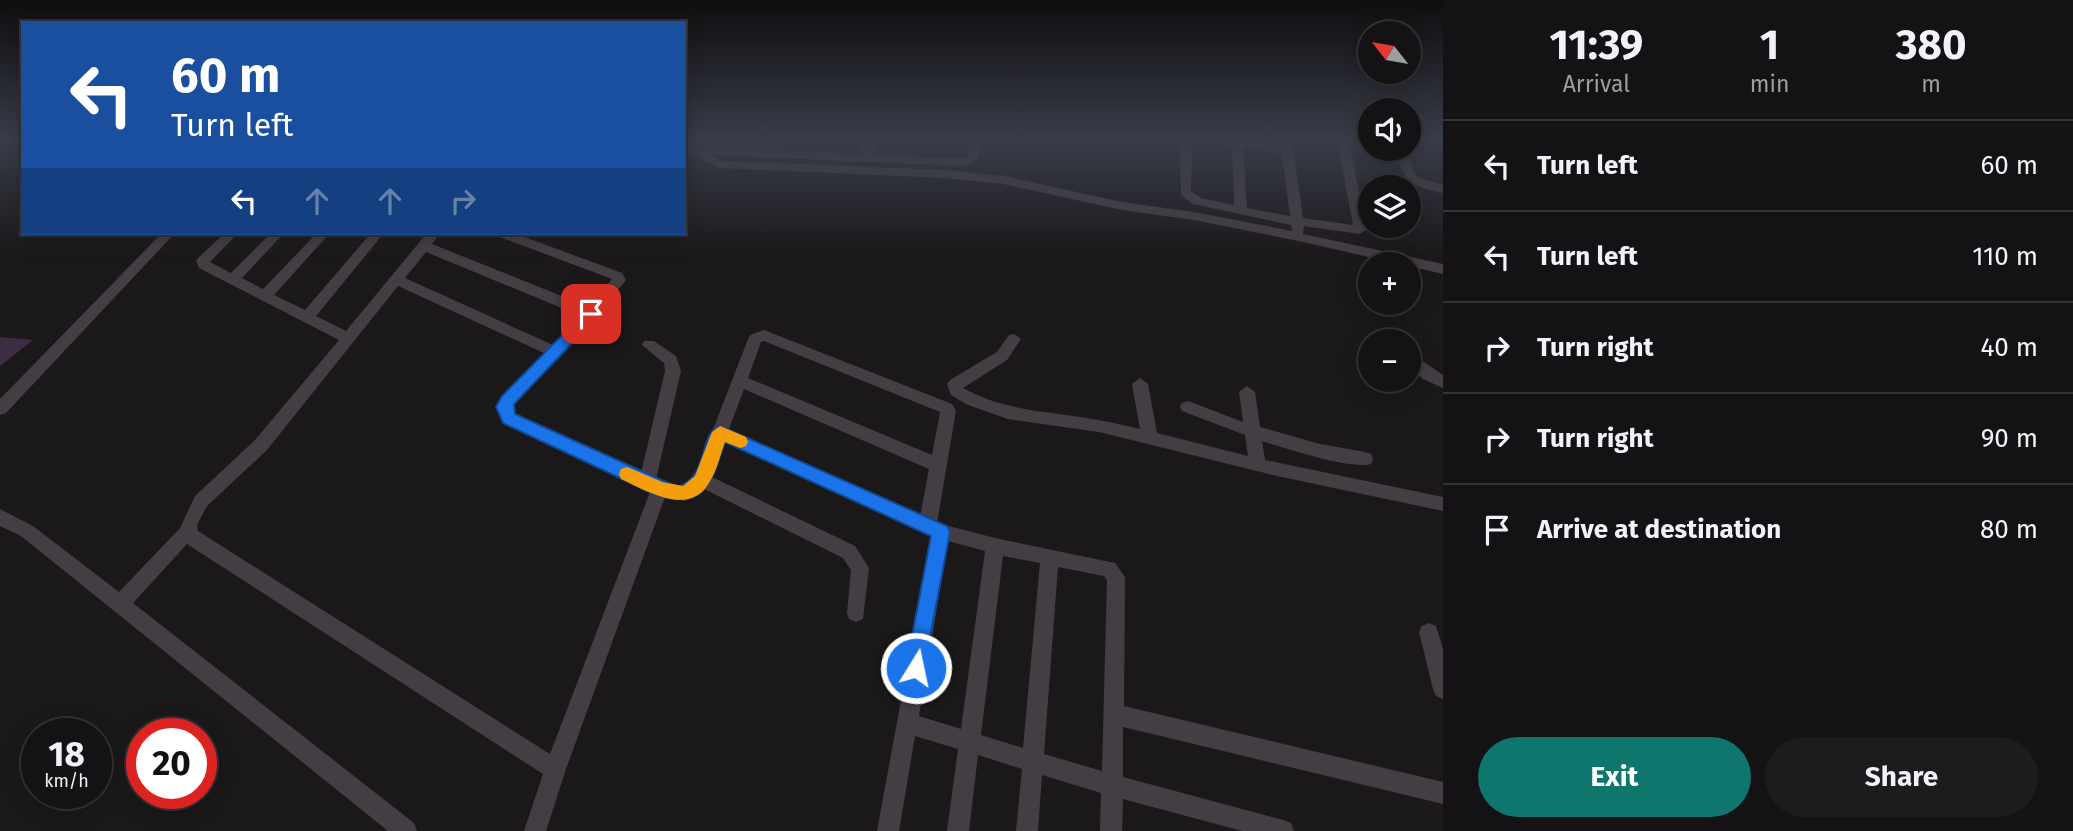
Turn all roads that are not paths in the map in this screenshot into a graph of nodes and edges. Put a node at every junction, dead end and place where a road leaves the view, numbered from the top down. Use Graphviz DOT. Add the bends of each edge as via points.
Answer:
graph roads {
  1 [pos="983,178"];
  2 [pos="1185,178"];
  3 [pos="1239,178"];
  4 [pos="1292,178"];
  5 [pos="1350,178"];
  6 [pos="1409,178"];
  7 [pos="1443,189"];
  8 [pos="1241,211"];
  9 [pos="1298,221"];
  10 [pos="167,235"];
  11 [pos="230,235"];
  12 [pos="276,235"];
  13 [pos="322,235"];
  14 [pos="376,235"];
  15 [pos="432,235"];
  16 [pos="507,235"];
  17 [pos="1299,237"];
  18 [pos="424,246"];
  19 [pos="1443,269"];
  20 [pos="233,279"];
  21 [pos="397,280"];
  22 [pos="267,295"];
  23 [pos="591,314"];
  24 [pos="308,316"];
  25 [pos="350,338"];
  26 [pos="1014,339"];
  27 [pos="649,345"];
  28 [pos="555,352"];
  29 [pos="1421,369"];
  30 [pos="739,380"];
  31 [pos="1443,382"];
  32 [pos="1140,384"];
  33 [pos="1247,392"];
  34 [pos="1188,407"];
  35 [pos="0,409"];
  36 [pos="720,432"];
  37 [pos="1150,439"];
  38 [pos="1255,448"];
  39 [pos="1365,459"];
  40 [pos="937,465"];
  41 [pos="702,481"];
  42 [pos="653,486"];
  43 [pos="1443,504"];
  44 [pos="0,517"];
  45 [pos="189,530"];
  46 [pos="934,530"];
  47 [pos="995,546"];
  48 [pos="1050,557"];
  49 [pos="120,604"];
  50 [pos="856,613"];
  51 [pos="1429,632"];
  52 [pos="1443,689"];
  53 [pos="1113,714"];
  54 [pos="906,723"];
  55 [pos="969,742"];
  56 [pos="1033,759"];
  57 [pos="555,769"];
  58 [pos="1111,785"];
  59 [pos="1443,793"];
  60 [pos="406,831"];
  61 [pos="534,831"];
  62 [pos="888,831"];
  63 [pos="958,831"];
  64 [pos="1027,831"];
  65 [pos="1111,831"];
  66 [pos="1283,831"];
  1 -- 17 [label="street"];
  2 -- 8 [label="street" via="1185,192 1197,201"];
  3 -- 8 [label="street"];
  4 -- 9 [label="street"];
  5 -- 9 [label="street" via="1360,230"];
  6 -- 7 [label="street" via="1416,184"];
  8 -- 9 [label="street"];
  9 -- 17 [label="street"];
  10 -- 35 [label="street"];
  11 -- 20 [label="street" via="203,263"];
  12 -- 20 [label="street"];
  13 -- 22 [label="street"];
  14 -- 24 [label="street"];
  15 -- 18 [label="street"];
  16 -- 23 [label="street" via="617,276 617,284"];
  17 -- 19 [label="street"];
  18 -- 21 [label="street"];
  18 -- 23 [label="street"];
  20 -- 22 [label="street"];
  21 -- 25 [label="street"];
  21 -- 28 [label="street"];
  22 -- 24 [label="street"];
  23 -- 28 [label="street"];
  24 -- 25 [label="street"];
  25 -- 45 [label="street" via="254,453 201,501 192,513"];
  26 -- 37 [label="street" via="1002,356 955,384 956,391 991,410"];
  27 -- 42 [label="street" via="671,360 673,371"];
  28 -- 42 [label="street" via="508,400 505,414"];
  29 -- 31 [label="street"];
  30 -- 36 [label="street"];
  30 -- 40 [label="street"];
  30 -- 40 [label="street" via="755,339 764,335 946,408"];
  32 -- 37 [label="street"];
  33 -- 38 [label="street"];
  34 -- 38 [label="street"];
  36 -- 41 [label="street"];
  36 -- 46 [label="street"];
  37 -- 38 [label="street"];
  38 -- 39 [label="street"];
  38 -- 43 [label="street" via="1300,475 1403,492"];
  40 -- 46 [label="street"];
  41 -- 42 [label="street" via="685,494"];
  41 -- 50 [label="street" via="849,552 860,568"];
  42 -- 57 [label="street"];
  44 -- 49 [label="street" via="27,531"];
  45 -- 49 [label="street"];
  45 -- 57 [label="street" via="198,543"];
  46 -- 47 [label="street"];
  46 -- 54 [label="street"];
  47 -- 48 [label="street"];
  47 -- 55 [label="street"];
  48 -- 53 [label="street" via="1110,569 1116,577"];
  48 -- 56 [label="street"];
  49 -- 60 [label="street"];
  51 -- 52 [label="street"];
  53 -- 58 [label="street"];
  53 -- 59 [label="street"];
  54 -- 55 [label="street"];
  54 -- 62 [label="street"];
  55 -- 56 [label="street"];
  55 -- 63 [label="street"];
  56 -- 58 [label="street"];
  56 -- 64 [label="street"];
  57 -- 61 [label="street"];
  58 -- 65 [label="street"];
  58 -- 66 [label="street"];
}
